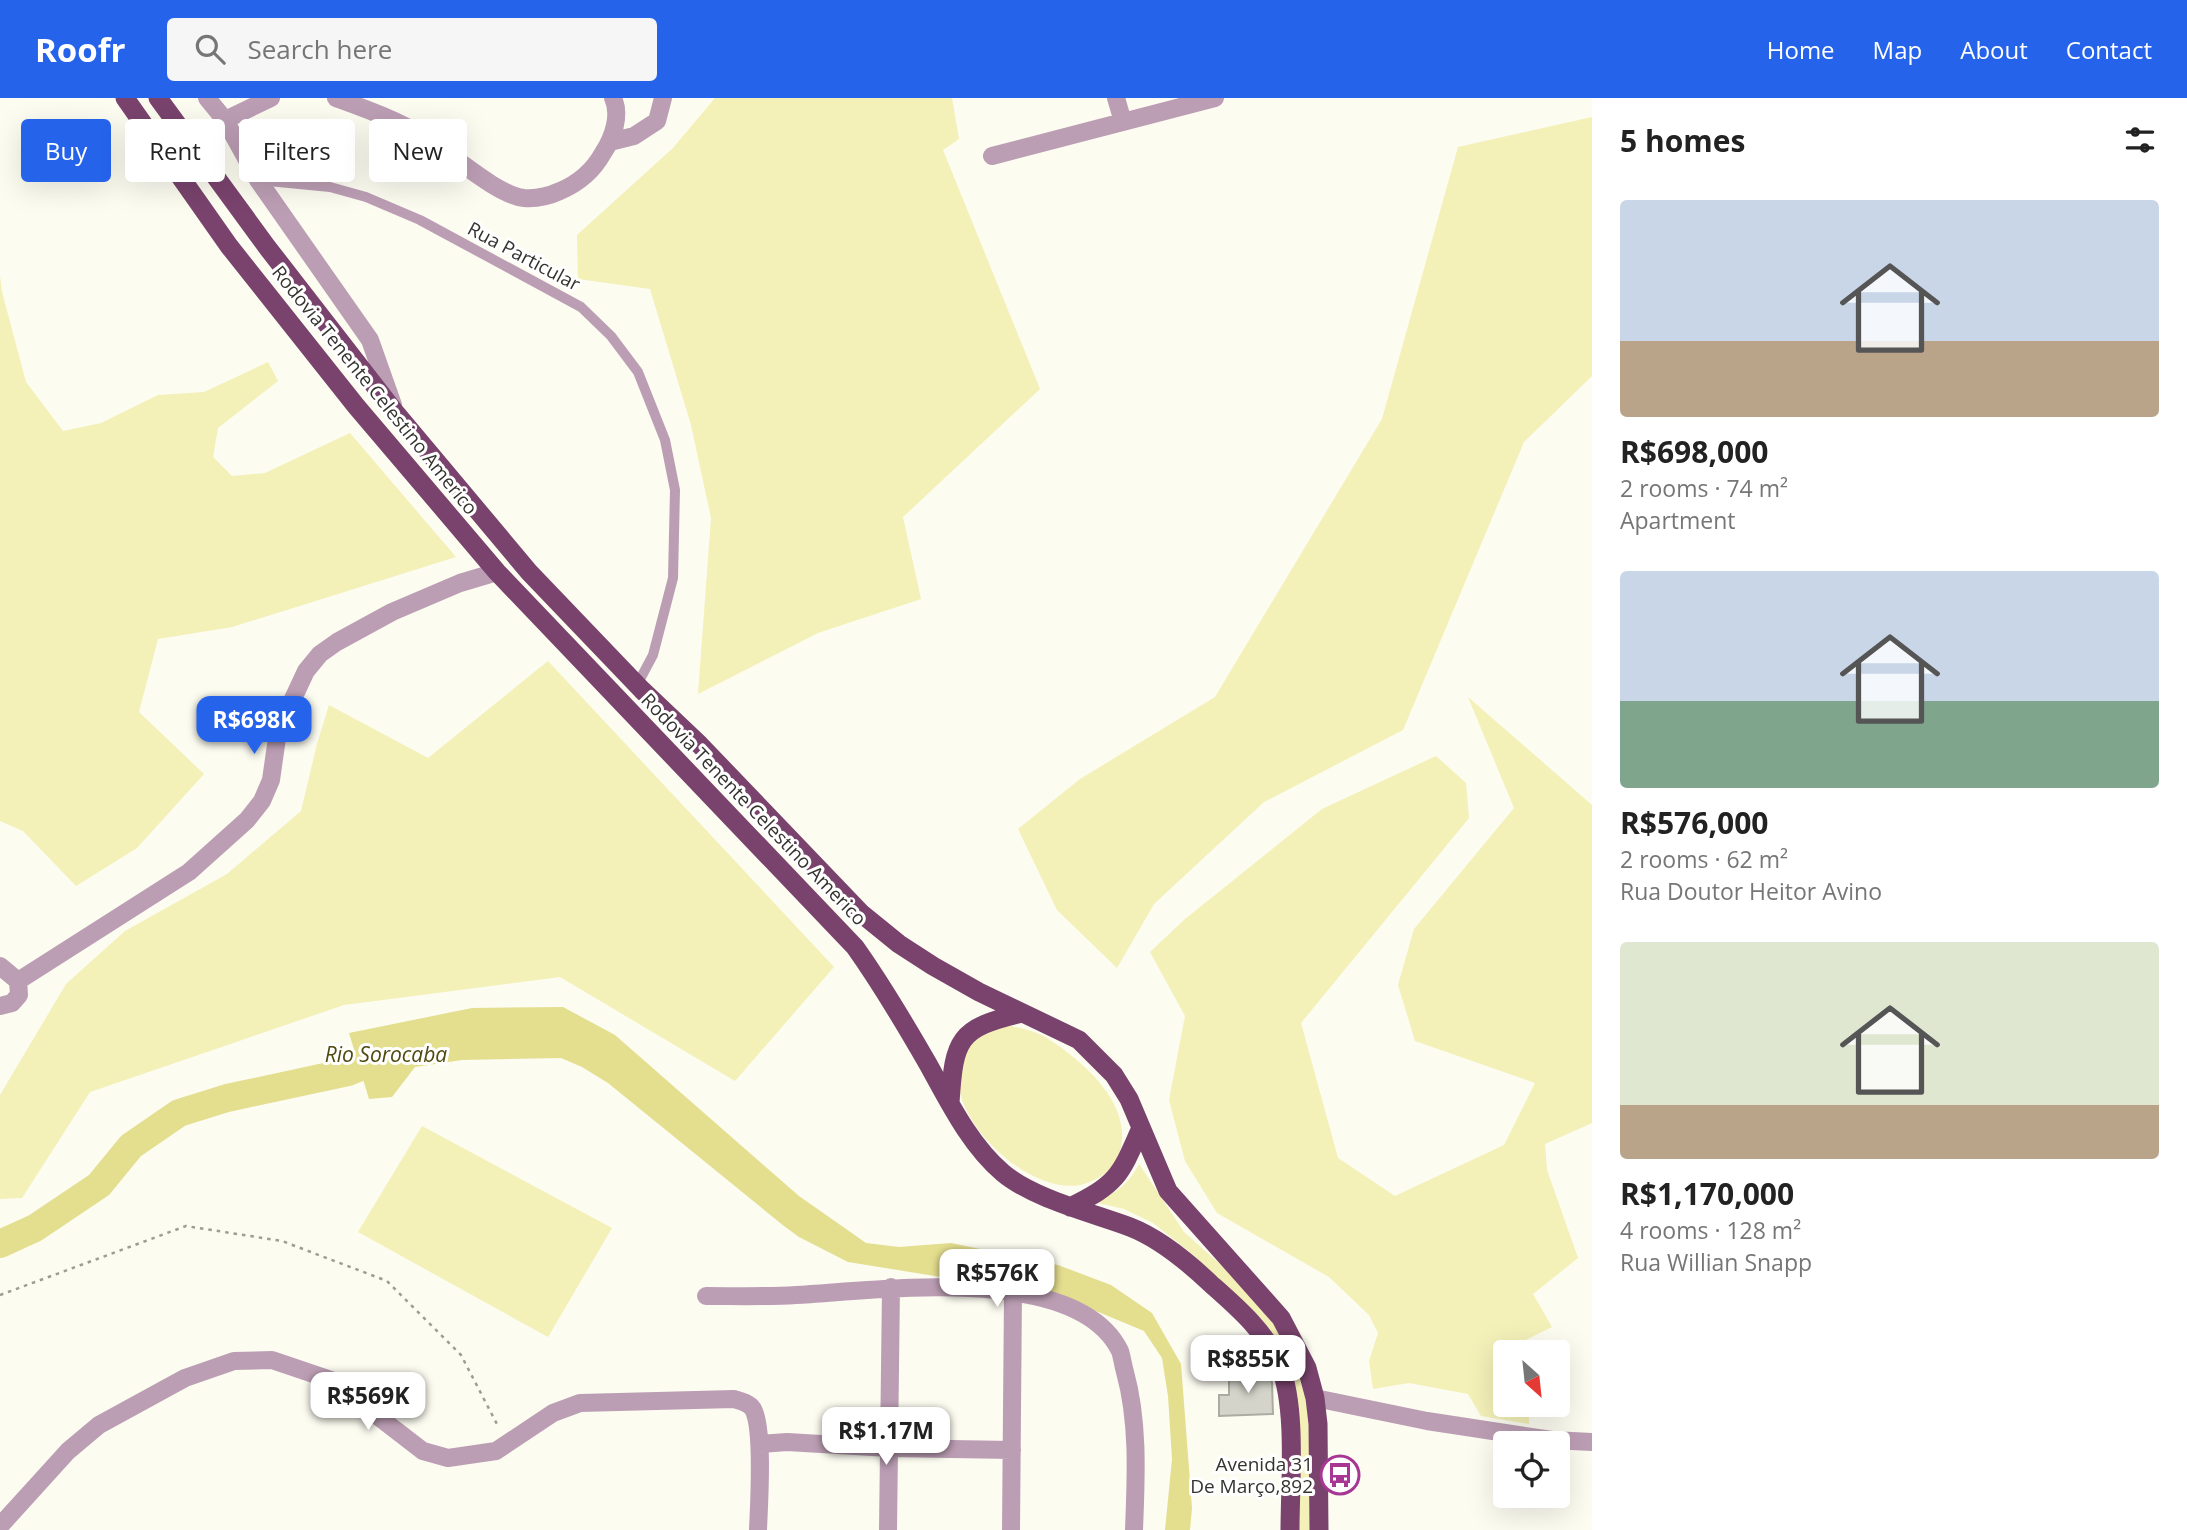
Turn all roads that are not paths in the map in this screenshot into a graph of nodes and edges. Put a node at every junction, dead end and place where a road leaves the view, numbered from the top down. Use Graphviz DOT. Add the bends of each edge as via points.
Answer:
graph roads {
  1 [pos="125,98"];
  2 [pos="158,98"];
  3 [pos="207,98"];
  4 [pos="271,98"];
  5 [pos="336,98"];
  6 [pos="613,98"];
  7 [pos="663,98"];
  8 [pos="1116,98"];
  9 [pos="1215,98"];
  10 [pos="224,119"];
  11 [pos="225,120"];
  12 [pos="1122,122"];
  13 [pos="610,142"];
  14 [pos="239,145"];
  15 [pos="992,156"];
  16 [pos="259,182"];
  17 [pos="279,182"];
  18 [pos="395,412"];
  19 [pos="497,572"];
  20 [pos="637,685"];
  21 [pos="0,966"];
  22 [pos="18,981"];
  23 [pos="0,1006"];
  24 [pos="1022,1013"];
  25 [pos="950,1103"];
  26 [pos="1140,1130"];
  27 [pos="1070,1207"];
  28 [pos="891,1287"];
  29 [pos="1013,1291"];
  30 [pos="706,1296"];
  31 [pos="1315,1398"];
  32 [pos="1592,1442"];
  33 [pos="760,1444"];
  34 [pos="889,1448"];
  35 [pos="1012,1450"];
  36 [pos="0,1526"];
  37 [pos="758,1530"];
  38 [pos="888,1530"];
  39 [pos="1011,1530"];
  40 [pos="1134,1530"];
  41 [pos="1290,1530"];
  42 [pos="1319,1530"];
  1 -- 19 [label="highway, Rodovia Tenente Celestino Americo" via="229,246 356,406"];
  2 -- 18 [label="highway, Rodovia Tenente Celestino Americo"];
  3 -- 10 [label="street"];
  4 -- 11 [label="street"];
  5 -- 13 [label="street" via="425,137 491,184 522,198 546,197 576,185"];
  6 -- 13 [label="street" via="614,136"];
  7 -- 13 [label="street" via="656,121 634,136"];
  8 -- 12 [label="street"];
  9 -- 12 [label="street"];
  11 -- 14 [label="street"];
  12 -- 15 [label="street"];
  16 -- 18 [label="street" via="370,340"];
  17 -- 20 [label="lane, Rua Particular" via="330,187 421,220 581,307 638,372 665,440 675,490 673,578 653,655"];
  18 -- 20 [label="highway, Rodovia Tenente Celestino Americo" via="529,572"];
  19 -- 22 [label="street" via="392,612 320,654 306,671 278,732 271,780 247,820 189,872"];
  19 -- 25 [label="highway, Rodovia Tenente Celestino Americo" via="855,947"];
  20 -- 24 [label="highway, Rodovia Tenente Celestino Americo" via="862,914 933,966"];
  21 -- 22 [label="street"];
  22 -- 23 [label="street" via="19,995"];
  24 -- 25 [label="highway" via="988,1021 960,1043 952,1064"];
  24 -- 26 [label="highway, Rodovia Tenente Celestino Americo" via="1079,1040 1098,1056 1129,1099"];
  25 -- 27 [label="highway, Rodovia Tenente Celestino Americo" via="981,1151 1005,1175"];
  26 -- 27 [label="highway" via="1115,1180"];
  26 -- 31 [label="highway, Rodovia Tenente Celestino Americo" via="1168,1191 1280,1318 1307,1368"];
  27 -- 41 [label="highway, Rodovia Tenente Celestino Americo" via="1133,1228 1168,1248 1243,1314 1269,1346 1280,1367 1290,1425"];
  28 -- 29 [label="street"];
  28 -- 30 [label="street"];
  28 -- 34 [label="street"];
  29 -- 35 [label="street"];
  29 -- 40 [label="street" via="1067,1307 1101,1326 1120,1351 1130,1392 1136,1468"];
  31 -- 32 [label="street" via="1427,1421"];
  31 -- 42 [label="highway, Rodovia Tenente Celestino Americo"];
  33 -- 34 [label="street"];
  33 -- 36 [label="street" via="753,1409 734,1399 580,1403 552,1413 496,1451 449,1458 423,1451 331,1380 272,1360 234,1362 185,1378 100,1424 68,1451"];
  33 -- 37 [label="street"];
  34 -- 35 [label="street"];
  34 -- 38 [label="street"];
  35 -- 39 [label="street"];
}
